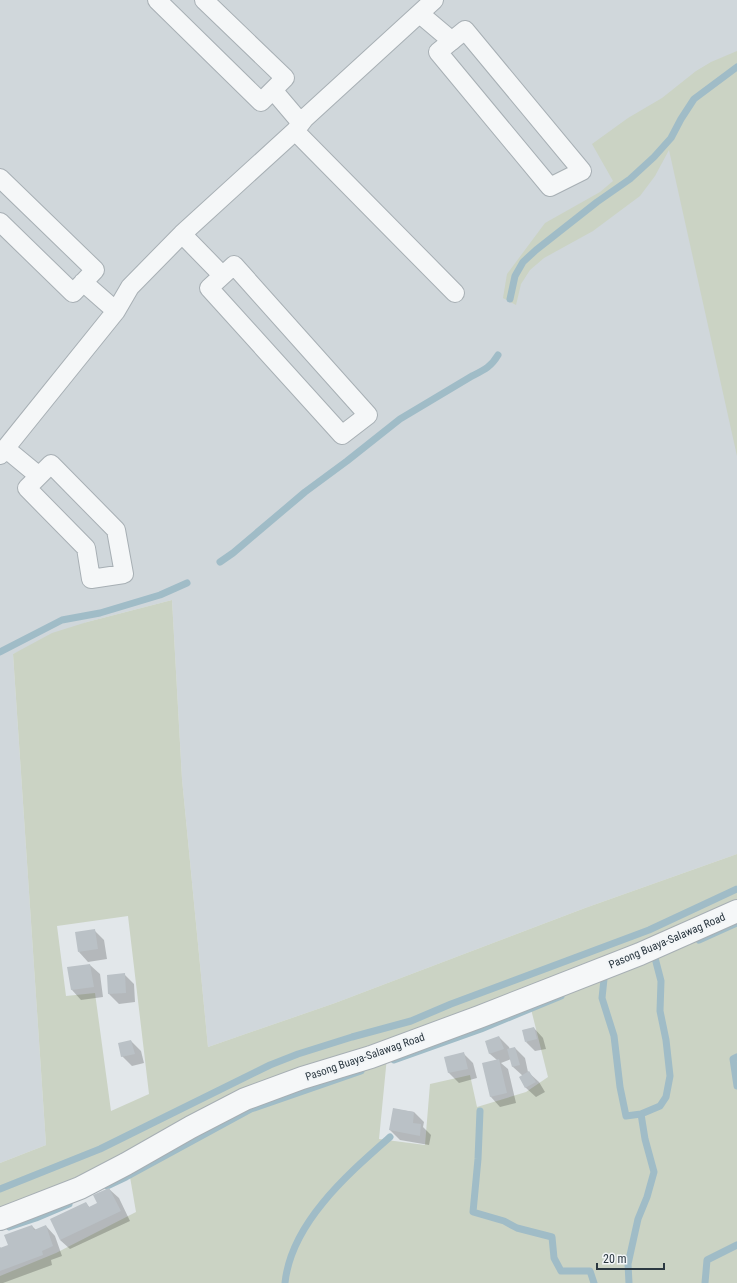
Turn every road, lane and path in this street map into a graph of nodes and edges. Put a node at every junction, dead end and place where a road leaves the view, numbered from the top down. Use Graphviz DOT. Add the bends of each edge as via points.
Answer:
graph roads {
  1 [pos="157,0"];
  2 [pos="204,0"];
  3 [pos="434,0"];
  4 [pos="420,14"];
  5 [pos="452,40"];
  6 [pos="273,90"];
  7 [pos="298,127"];
  8 [pos="0,178"];
  9 [pos="0,222"];
  10 [pos="182,234"];
  11 [pos="222,275"];
  12 [pos="83,282"];
  13 [pos="455,293"];
  14 [pos="116,311"];
  15 [pos="3,452"];
  16 [pos="39,476"];
  17 [pos="737,911"];
  18 [pos="0,1219"];
  1 -- 6 [label="street" via="261,102"];
  2 -- 6 [label="street" via="285,78"];
  3 -- 4 [label="street"];
  4 -- 5 [label="street"];
  4 -- 7 [label="street"];
  5 -- 5 [label="street" via="438,52 550,187 582,171 464,30"];
  6 -- 7 [label="street"];
  7 -- 10 [label="street"];
  7 -- 13 [label="street"];
  8 -- 12 [label="street" via="95,270"];
  9 -- 12 [label="street" via="73,293"];
  10 -- 11 [label="street"];
  10 -- 14 [label="street" via="130,287"];
  11 -- 11 [label="street" via="208,288 342,435 368,415 234,265"];
  12 -- 14 [label="street"];
  14 -- 15 [label="street"];
  15 -- 16 [label="street"];
  16 -- 16 [label="street" via="51,464 116,530 124,574 91,580 86,548 27,488"];
  17 -- 18 [label="street, Pasong Buaya-Salawag Road" via="640,954 486,1014 372,1057 302,1078 245,1099 80,1188"];
}
